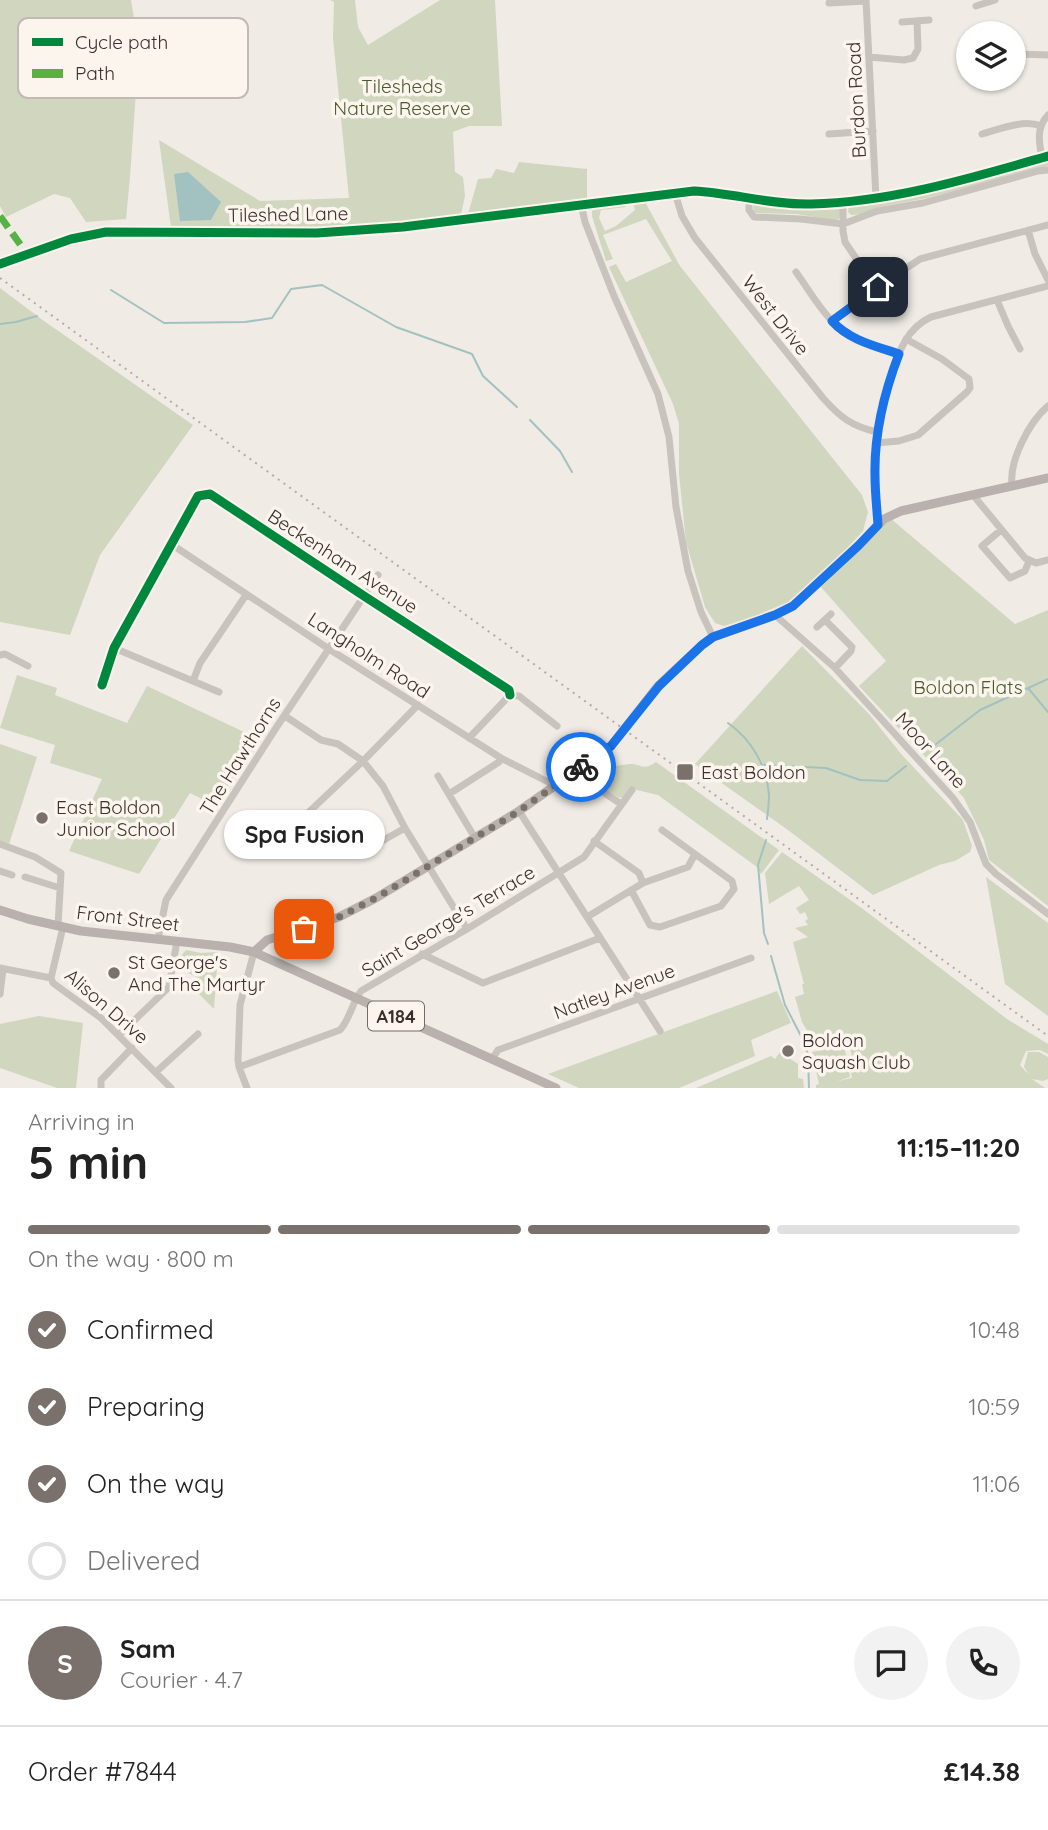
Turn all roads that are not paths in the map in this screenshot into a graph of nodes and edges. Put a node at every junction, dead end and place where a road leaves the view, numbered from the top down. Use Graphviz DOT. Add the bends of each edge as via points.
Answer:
graph roads {
  1 [pos="995,0"];
  2 [pos="866,1"];
  3 [pos="829,4"];
  4 [pos="976,6"];
  5 [pos="929,20"];
  6 [pos="917,21"];
  7 [pos="902,22"];
  8 [pos="1026,54"];
  9 [pos="1048,55"];
  10 [pos="869,57"];
  11 [pos="1048,115"];
  12 [pos="1041,126"];
  13 [pos="873,131"];
  14 [pos="829,134"];
  15 [pos="982,134"];
  16 [pos="1045,157"];
  17 [pos="1048,170"];
  18 [pos="675,193"];
  19 [pos="749,197"];
  20 [pos="876,198"];
  21 [pos="842,202"];
  22 [pos="581,204"];
  23 [pos="843,224"];
  24 [pos="1048,225"];
  25 [pos="1028,230"];
  26 [pos="0,264"];
  27 [pos="796,272"];
  28 [pos="1048,280"];
  29 [pos="1048,286"];
  30 [pos="876,288"];
  31 [pos="997,300"];
  32 [pos="832,321"];
  33 [pos="906,339"];
  34 [pos="1020,349"];
  35 [pos="899,354"];
  36 [pos="1048,407"];
  37 [pos="877,432"];
  38 [pos="876,443"];
  39 [pos="1048,478"];
  40 [pos="1012,485"];
  41 [pos="973,495"];
  42 [pos="878,525"];
  43 [pos="1001,530"];
  44 [pos="171,544"];
  45 [pos="1048,560"];
  46 [pos="1029,561"];
  47 [pos="378,575"];
  48 [pos="246,595"];
  49 [pos="364,597"];
  50 [pos="775,615"];
  51 [pos="817,627"];
  52 [pos="713,637"];
  53 [pos="114,648"];
  54 [pos="329,649"];
  55 [pos="0,655"];
  56 [pos="28,666"];
  57 [pos="835,667"];
  58 [pos="193,681"];
  59 [pos="102,685"];
  60 [pos="219,692"];
  61 [pos="510,695"];
  62 [pos="418,705"];
  63 [pos="285,716"];
  64 [pos="557,726"];
  65 [pos="469,738"];
  66 [pos="501,758"];
  67 [pos="363,761"];
  68 [pos="438,776"];
  69 [pos="554,785"];
  70 [pos="593,785"];
  71 [pos="632,790"];
  72 [pos="449,793"];
  73 [pos="621,804"];
  74 [pos="519,811"];
  75 [pos="293,827"];
  76 [pos="405,828"];
  77 [pos="662,830"];
  78 [pos="475,838"];
  79 [pos="382,841"];
  80 [pos="594,841"];
  81 [pos="0,844"];
  82 [pos="695,854"];
  83 [pos="428,866"];
  84 [pos="0,872"];
  85 [pos="559,874"];
  86 [pos="12,875"];
  87 [pos="25,877"];
  88 [pos="643,883"];
  89 [pos="60,888"];
  90 [pos="631,890"];
  91 [pos="0,910"];
  92 [pos="1048,914"];
  93 [pos="587,917"];
  94 [pos="60,927"];
  95 [pos="467,929"];
  96 [pos="600,938"];
  97 [pos="159,939"];
  98 [pos="177,941"];
  99 [pos="254,952"];
  100 [pos="422,954"];
  101 [pos="751,958"];
  102 [pos="1,969"];
  103 [pos="51,978"];
  104 [pos="0,994"];
  105 [pos="356,997"];
  106 [pos="639,999"];
  107 [pos="660,1031"];
  108 [pos="198,1034"];
  109 [pos="119,1035"];
  110 [pos="132,1048"];
  111 [pos="492,1059"];
  112 [pos="239,1067"];
  113 [pos="156,1072"];
  114 [pos="101,1088"];
  115 [pos="171,1088"];
  116 [pos="247,1088"];
  117 [pos="556,1088"];
  1 -- 4 [label="street"];
  2 -- 3 [label="street"];
  2 -- 10 [label="street, Burdon Road"];
  5 -- 6 [label="street"];
  6 -- 7 [label="street"];
  6 -- 10 [label="street" via="918,49 913,58"];
  8 -- 9 [label="street"];
  10 -- 13 [label="street, Burdon Road"];
  11 -- 12 [label="street"];
  12 -- 15 [label="street" via="1032,122"];
  12 -- 16 [label="street" via="1039,143"];
  13 -- 14 [label="street"];
  13 -- 20 [label="street, Burdon Road"];
  16 -- 20 [label="street, Tileshed Lane"];
  17 -- 23 [label="street" via="877,211"];
  18 -- 19 [label="street, Tileshed Lane"];
  18 -- 22 [label="street, Tileshed Lane"];
  18 -- 37 [label="street, West Drive" via="695,238 823,398 850,423"];
  19 -- 21 [label="street, Tileshed Lane" via="798,204"];
  19 -- 23 [label="street" via="754,217"];
  20 -- 21 [label="street, Tileshed Lane"];
  21 -- 23 [label="street"];
  22 -- 26 [label="street, Tileshed Lane" via="317,233 106,232"];
  22 -- 52 [label="street" via="614,296 658,394 669,437 688,571"];
  23 -- 30 [label="street" via="849,250"];
  24 -- 25 [label="street"];
  25 -- 28 [label="street"];
  25 -- 30 [label="street" via="920,259"];
  27 -- 32 [label="street"];
  29 -- 31 [label="street"];
  30 -- 32 [label="street"];
  31 -- 33 [label="street" via="923,321"];
  31 -- 34 [label="street"];
  32 -- 35 [label="street" via="866,343"];
  33 -- 35 [label="street"];
  33 -- 38 [label="street" via="954,367 969,379 970,388 918,435"];
  35 -- 37 [label="street"];
  36 -- 40 [label="street" via="1025,435"];
  37 -- 38 [label="street"];
  38 -- 42 [label="street"];
  39 -- 40 [label="main road"];
  40 -- 41 [label="main road"];
  41 -- 42 [label="main road" via="901,510"];
  41 -- 43 [label="street"];
  42 -- 50 [label="main road" via="793,606"];
  43 -- 46 [label="street"];
  43 -- 46 [label="street" via="982,546 1010,578 1024,571"];
  44 -- 48 [label="street, Langholm Road"];
  44 -- 49 [label="street, Beckenham Avenue" via="198,496 210,494"];
  44 -- 53 [label="street"];
  45 -- 46 [label="street"];
  47 -- 49 [label="street, The Hawthorns"];
  48 -- 54 [label="street, Langholm Road"];
  48 -- 58 [label="street"];
  49 -- 54 [label="street, The Hawthorns"];
  49 -- 61 [label="street, Beckenham Avenue" via="509,690"];
  50 -- 52 [label="main road"];
  50 -- 57 [label="street, Moor Lane"];
  51 -- 57 [label="street" via="828,617 852,647"];
  52 -- 69 [label="main road" via="659,686 611,746"];
  53 -- 58 [label="street"];
  53 -- 59 [label="street"];
  54 -- 62 [label="street, Langholm Road"];
  54 -- 63 [label="street, The Hawthorns"];
  55 -- 56 [label="street"];
  57 -- 92 [label="street, Moor Lane" via="961,808 990,869"];
  58 -- 60 [label="street"];
  61 -- 64 [label="street, Beckenham Avenue" via="519,696"];
  61 -- 65 [label="street"];
  62 -- 65 [label="street, Langholm Road"];
  62 -- 67 [label="street"];
  63 -- 67 [label="street"];
  63 -- 97 [label="street, The Hawthorns" via="166,900"];
  65 -- 66 [label="street, Langholm Road"];
  66 -- 69 [label="street, Langholm Road"];
  66 -- 72 [label="street"];
  67 -- 75 [label="street"];
  67 -- 76 [label="street" via="383,786"];
  68 -- 72 [label="street"];
  69 -- 74 [label="main road"];
  70 -- 73 [label="street"];
  71 -- 73 [label="street, Saint George's Terrace"];
  72 -- 78 [label="street"];
  73 -- 80 [label="street, Saint George's Terrace"];
  74 -- 78 [label="main road"];
  74 -- 85 [label="street"];
  76 -- 79 [label="street"];
  76 -- 83 [label="street"];
  77 -- 82 [label="street"];
  78 -- 83 [label="main road"];
  80 -- 85 [label="street, Saint George's Terrace" via="584,857"];
  80 -- 88 [label="street" via="639,873"];
  81 -- 89 [label="street" via="61,873"];
  82 -- 88 [label="street" via="688,866"];
  82 -- 90 [label="street" via="732,881 734,889 722,905 660,927 650,925"];
  83 -- 95 [label="street"];
  83 -- 99 [label="main road" via="339,917 267,940"];
  84 -- 86 [label="street"];
  85 -- 93 [label="street"];
  85 -- 95 [label="street, Saint George's Terrace"];
  87 -- 89 [label="street"];
  88 -- 90 [label="street"];
  89 -- 94 [label="street"];
  90 -- 93 [label="street"];
  91 -- 94 [label="main road, Front Street / A184"];
  93 -- 96 [label="street"];
  94 -- 97 [label="main road, Front Street / A184"];
  94 -- 103 [label="street"];
  95 -- 100 [label="street, Saint George's Terrace"];
  96 -- 100 [label="street" via="483,983"];
  96 -- 106 [label="street"];
  97 -- 98 [label="main road, Front Street / A184"];
  98 -- 99 [label="main road, Front Street / A184"];
  98 -- 109 [label="street" via="169,987"];
  99 -- 105 [label="main road, A184"];
  99 -- 112 [label="street" via="240,1005"];
  100 -- 105 [label="street, Saint George's Terrace"];
  101 -- 106 [label="street, Natley Avenue"];
  102 -- 103 [label="street"];
  102 -- 104 [label="street"];
  103 -- 109 [label="street, Alison Drive"];
  105 -- 111 [label="main road, A184"];
  105 -- 112 [label="street" via="340,1030"];
  106 -- 107 [label="street"];
  106 -- 111 [label="street, Natley Avenue" via="498,1049"];
  108 -- 113 [label="street"];
  109 -- 110 [label="street, Alison Drive"];
  110 -- 113 [label="street, Alison Drive"];
  110 -- 114 [label="street" via="101,1080"];
  111 -- 117 [label="main road, A184"];
  112 -- 116 [label="street"];
  113 -- 115 [label="street, Alison Drive"];
}
